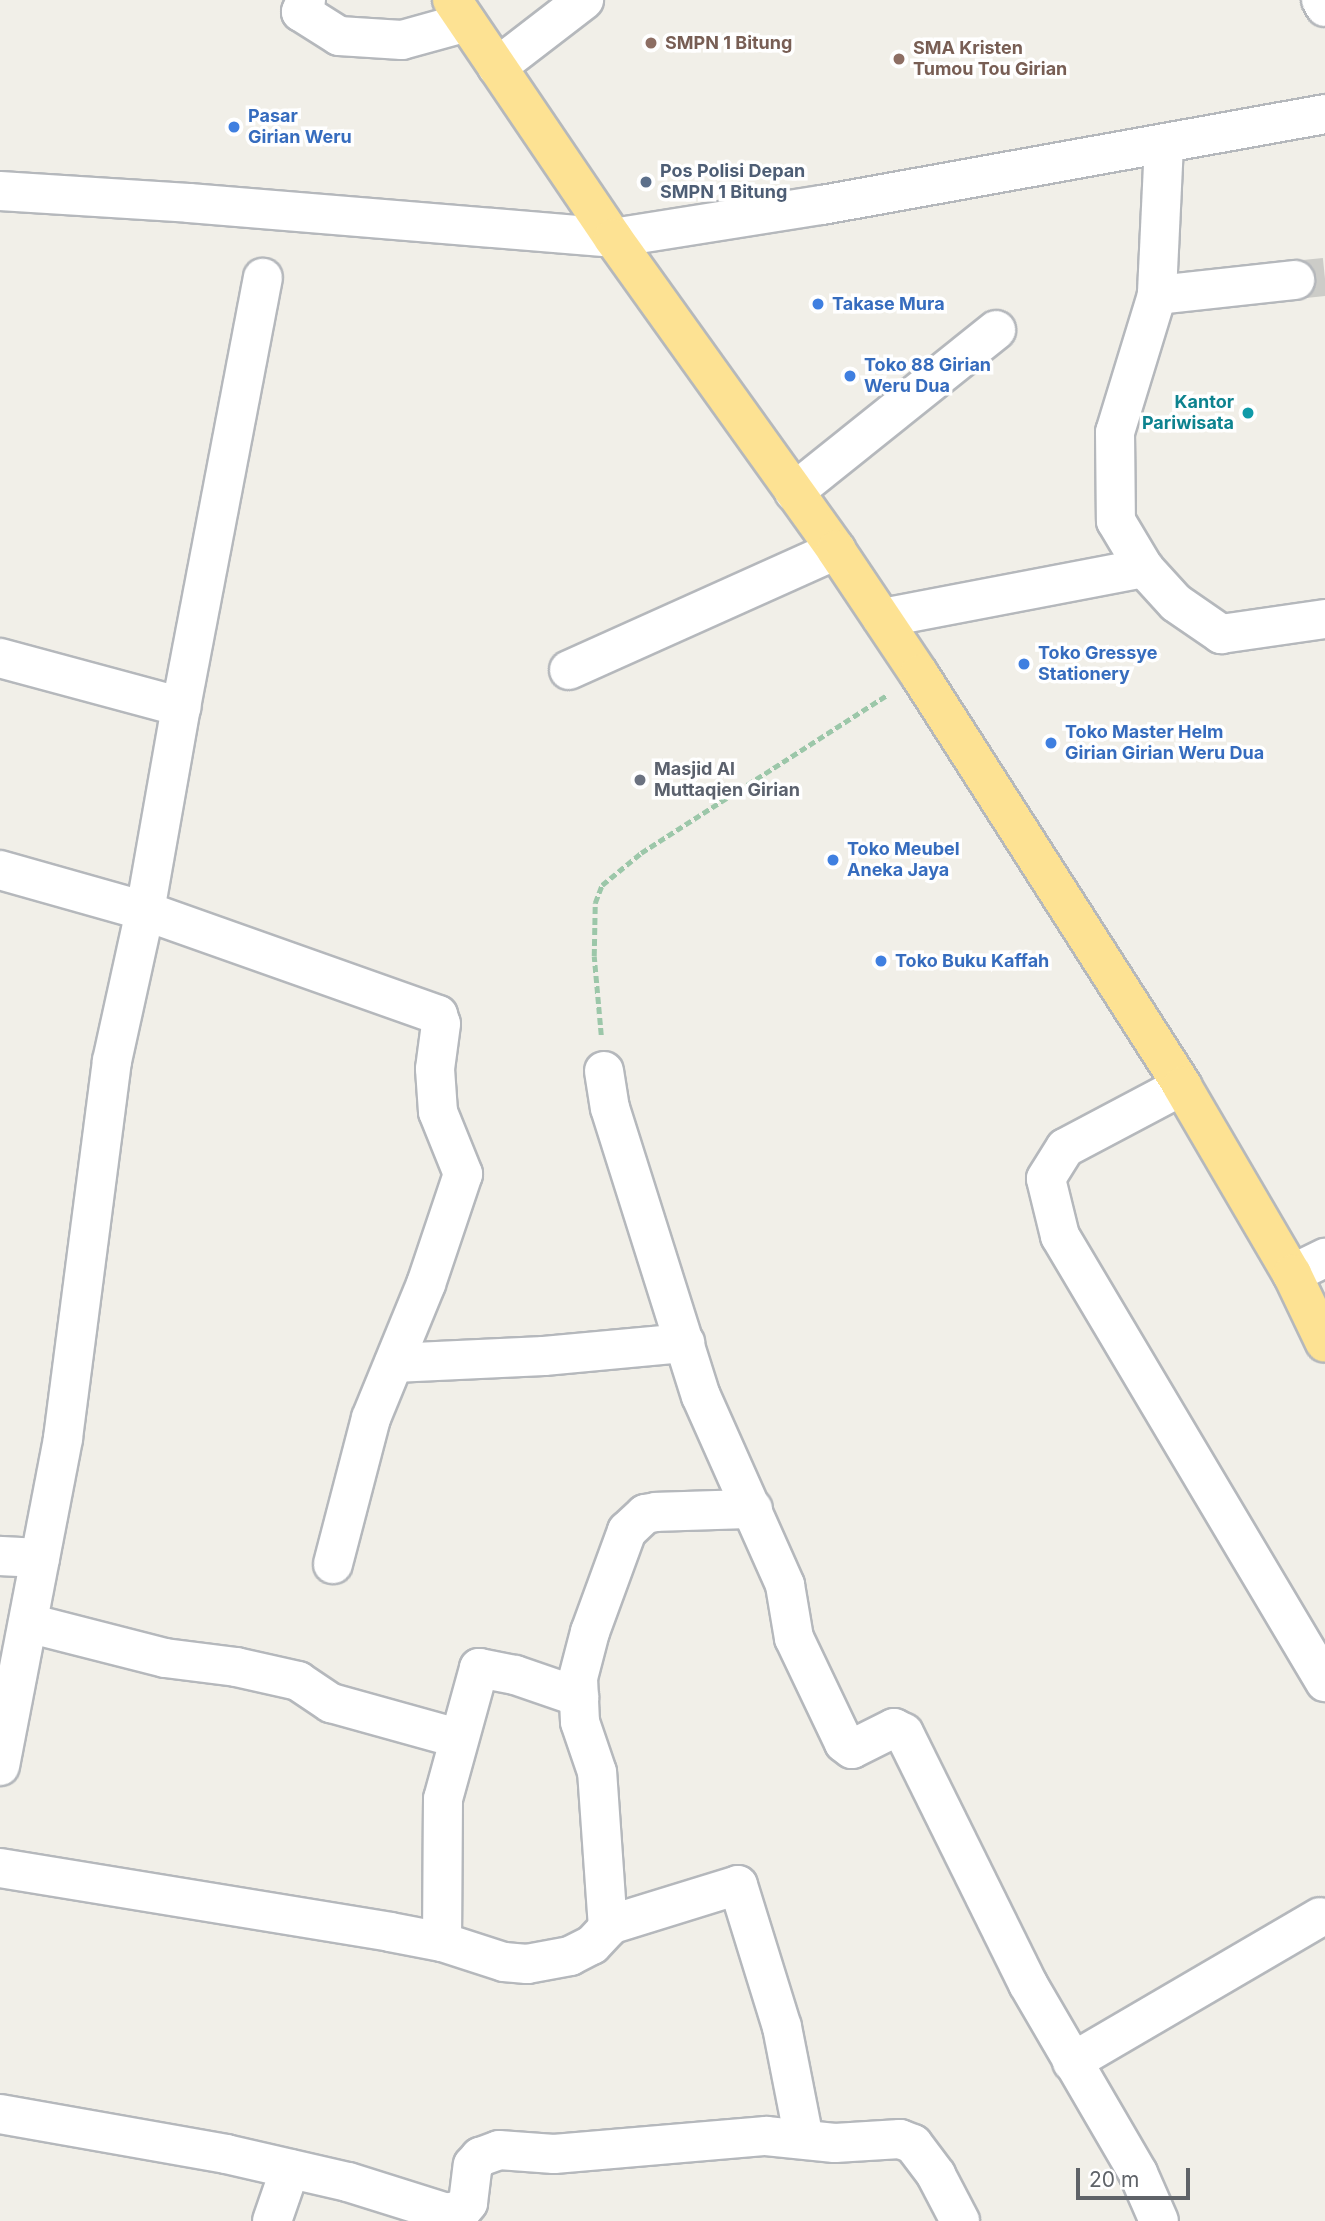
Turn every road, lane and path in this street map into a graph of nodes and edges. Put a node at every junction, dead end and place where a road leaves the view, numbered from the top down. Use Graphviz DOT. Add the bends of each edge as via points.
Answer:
graph roads {
  1 [pos="306,0"];
  2 [pos="584,0"];
  3 [pos="1321,0"];
  4 [pos="1325,8"];
  5 [pos="460,11"];
  6 [pos="498,68"];
  7 [pos="1325,114"];
  8 [pos="1164,144"];
  9 [pos="0,191"];
  10 [pos="613,238"];
  11 [pos="263,278"];
  12 [pos="1295,280"];
  13 [pos="1157,295"];
  14 [pos="996,330"];
  15 [pos="794,492"];
  16 [pos="836,550"];
  17 [pos="1144,568"];
  18 [pos="882,618"];
  19 [pos="1325,620"];
  20 [pos="0,657"];
  21 [pos="569,670"];
  22 [pos="919,674"];
  23 [pos="181,706"];
  24 [pos="0,870"];
  25 [pos="145,911"];
  26 [pos="604,1071"];
  27 [pos="1182,1086"];
  28 [pos="1308,1266"];
  29 [pos="1320,1322"];
  30 [pos="685,1343"];
  31 [pos="394,1363"];
  32 [pos="753,1509"];
  33 [pos="0,1556"];
  34 [pos="40,1558"];
  35 [pos="333,1564"];
  36 [pos="28,1623"];
  37 [pos="1325,1682"];
  38 [pos="579,1697"];
  39 [pos="457,1738"];
  40 [pos="0,1766"];
  41 [pos="0,1868"];
  42 [pos="1320,1917"];
  43 [pos="609,1925"];
  44 [pos="442,1942"];
  45 [pos="1072,2062"];
  46 [pos="0,2114"];
  47 [pos="804,2139"];
  48 [pos="290,2169"];
  49 [pos="272,2221"];
  50 [pos="960,2221"];
  51 [pos="1159,2221"];
  1 -- 5 [label="street" via="301,12 339,36 402,40"];
  2 -- 6 [label="street"];
  3 -- 4 [label="street"];
  5 -- 6 [label="highway"];
  6 -- 10 [label="highway"];
  7 -- 8 [label="street"];
  8 -- 10 [label="street"];
  8 -- 13 [label="street"];
  9 -- 10 [label="street"];
  10 -- 15 [label="highway"];
  11 -- 23 [label="street"];
  12 -- 13 [label="street"];
  13 -- 17 [label="street" via="1115,432 1116,520"];
  14 -- 15 [label="street"];
  15 -- 16 [label="highway"];
  16 -- 18 [label="highway"];
  16 -- 21 [label="street"];
  17 -- 18 [label="street"];
  17 -- 19 [label="street" via="1175,603 1221,634"];
  18 -- 22 [label="highway"];
  20 -- 23 [label="street"];
  22 -- 26 [label="path" via="640,853 602,885 595,903 594,956"];
  22 -- 27 [label="highway"];
  23 -- 25 [label="street"];
  24 -- 25 [label="street"];
  25 -- 31 [label="street" via="438,1015 438,1112 463,1174"];
  25 -- 34 [label="street" via="112,1061 64,1438"];
  26 -- 30 [label="street" via="610,1108"];
  27 -- 28 [label="highway"];
  27 -- 37 [label="street" via="1065,1148 1046,1179 1060,1236"];
  28 -- 29 [label="highway"];
  30 -- 31 [label="street"];
  30 -- 32 [label="street" via="701,1396"];
  31 -- 35 [label="street" via="371,1418"];
  32 -- 38 [label="street" via="656,1512 636,1521 627,1531 590,1632 578,1678"];
  32 -- 45 [label="street" via="785,1585 794,1638 844,1743 852,1749 894,1728 904,1733 1028,1984"];
  33 -- 34 [label="street"];
  34 -- 36 [label="street"];
  36 -- 39 [label="street" via="165,1658 298,1681 331,1703"];
  36 -- 40 [label="street"];
  38 -- 39 [label="street" via="479,1668"];
  38 -- 43 [label="street" via="580,1722 597,1772"];
  39 -- 44 [label="street" via="443,1799"];
  41 -- 44 [label="street"];
  42 -- 45 [label="street"];
  43 -- 44 [label="street" via="601,1938 570,1956 527,1964 504,1962"];
  43 -- 47 [label="street" via="738,1885 782,2027"];
  45 -- 51 [label="street" via="1138,2174"];
  46 -- 48 [label="street" via="189,2146"];
  47 -- 48 [label="street" via="766,2136 554,2154 489,2152 473,2165 468,2203 447,2213"];
  47 -- 50 [label="street" via="907,2141 936,2175"];
  48 -- 49 [label="street"];
}
